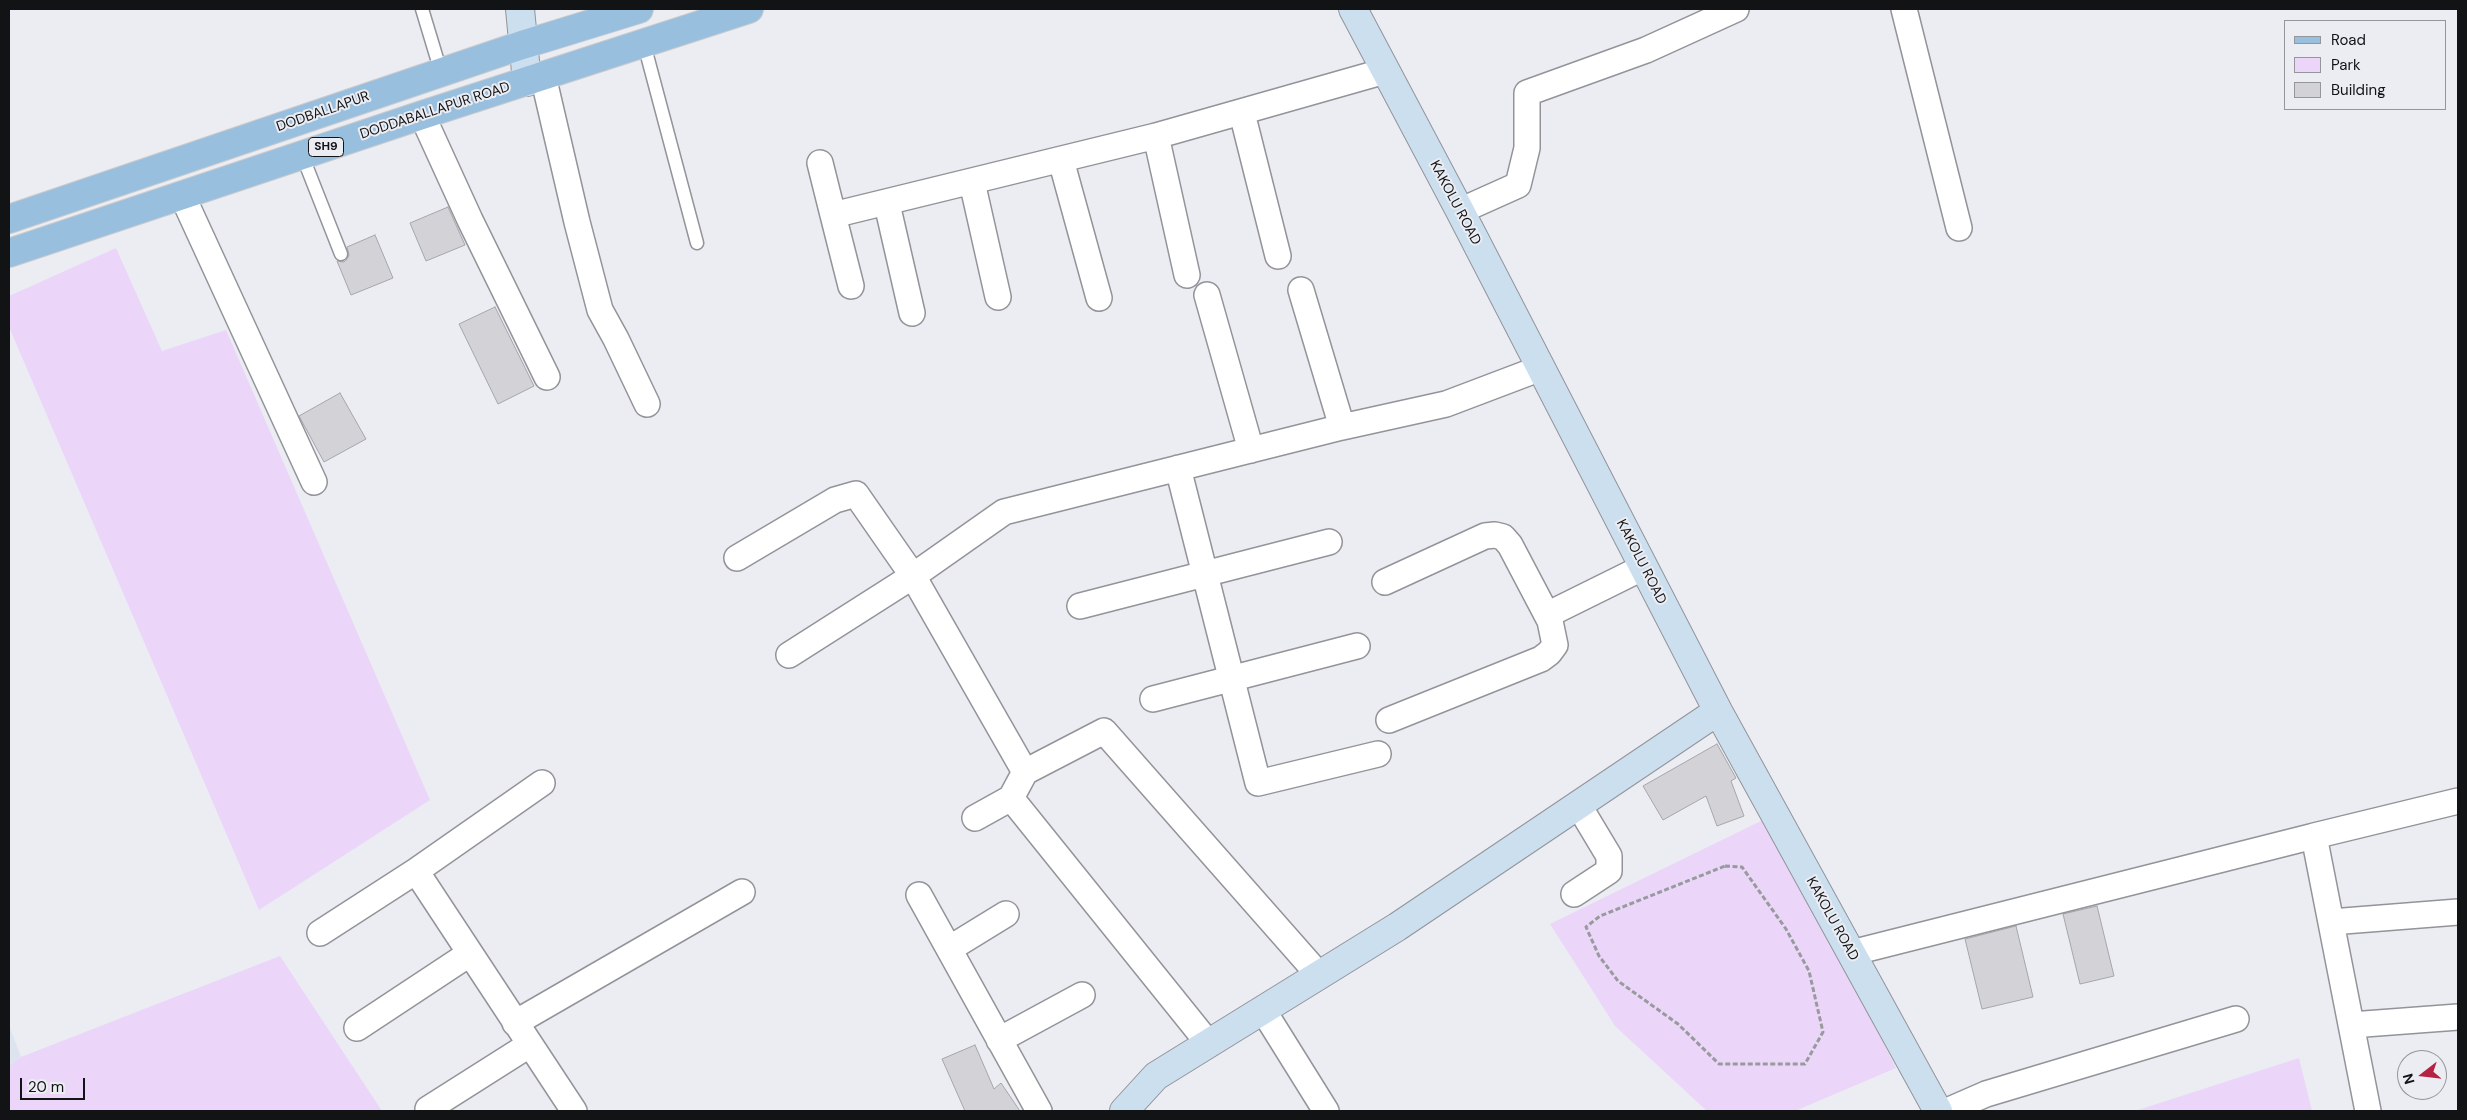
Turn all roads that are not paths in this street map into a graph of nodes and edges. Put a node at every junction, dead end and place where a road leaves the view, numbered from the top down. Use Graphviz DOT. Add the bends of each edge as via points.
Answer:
graph roads {
  1 [pos="422,9"];
  2 [pos="520,9"];
  3 [pos="634,9"];
  4 [pos="749,9"];
  5 [pos="1353,9"];
  6 [pos="1736,9"];
  7 [pos="1904,9"];
  8 [pos="644,44"];
  9 [pos="522,45"];
  10 [pos="1385,71"];
  11 [pos="441,72"];
  12 [pos="535,79"];
  13 [pos="1242,113"];
  14 [pos="422,114"];
  15 [pos="1156,136"];
  16 [pos="302,155"];
  17 [pos="1061,160"];
  18 [pos="820,162"];
  19 [pos="972,182"];
  20 [pos="182,194"];
  21 [pos="887,204"];
  22 [pos="1460,211"];
  23 [pos="833,215"];
  24 [pos="9,219"];
  25 [pos="1959,228"];
  26 [pos="697,243"];
  27 [pos="9,253"];
  28 [pos="341,254"];
  29 [pos="1278,256"];
  30 [pos="1187,275"];
  31 [pos="851,286"];
  32 [pos="1301,290"];
  33 [pos="1207,295"];
  34 [pos="998,297"];
  35 [pos="1099,298"];
  36 [pos="912,313"];
  37 [pos="1541,368"];
  38 [pos="546,377"];
  39 [pos="647,404"];
  40 [pos="1342,427"];
  41 [pos="1251,450"];
  42 [pos="1178,468"];
  43 [pos="314,482"];
  44 [pos="1329,542"];
  45 [pos="737,558"];
  46 [pos="1644,567"];
  47 [pos="1205,574"];
  48 [pos="913,576"];
  49 [pos="1385,582"];
  50 [pos="1080,606"];
  51 [pos="1547,615"];
  52 [pos="1358,646"];
  53 [pos="789,655"];
  54 [pos="1232,678"];
  55 [pos="1153,699"];
  56 [pos="1718,711"];
  57 [pos="1388,720"];
  58 [pos="1378,754"];
  59 [pos="1025,772"];
  60 [pos="542,783"];
  61 [pos="1011,798"];
  62 [pos="2458,801"];
  63 [pos="1579,806"];
  64 [pos="975,818"];
  65 [pos="2314,836"];
  66 [pos="416,871"];
  67 [pos="742,892"];
  68 [pos="1574,894"];
  69 [pos="919,895"];
  70 [pos="2458,912"];
  71 [pos="1006,914"];
  72 [pos="2331,922"];
  73 [pos="320,933"];
  74 [pos="949,949"];
  75 [pos="1851,953"];
  76 [pos="469,954"];
  77 [pos="1319,975"];
  78 [pos="1082,994"];
  79 [pos="1263,1010"];
  80 [pos="2458,1017"];
  81 [pos="2236,1019"];
  82 [pos="515,1023"];
  83 [pos="2352,1025"];
  84 [pos="358,1028"];
  85 [pos="999,1040"];
  86 [pos="1209,1044"];
  87 [pos="529,1045"];
  88 [pos="428,1109"];
  89 [pos="574,1111"];
  90 [pos="1039,1111"];
  91 [pos="1124,1111"];
  92 [pos="1326,1111"];
  93 [pos="1938,1111"];
  94 [pos="1947,1111"];
  95 [pos="2368,1111"];
  1 -- 11 [label="lane"];
  2 -- 9 [label="main road"];
  3 -- 8 [label="main road"];
  3 -- 9 [label="main road, DODBALLAPUR / SH9"];
  4 -- 8 [label="main road, DODDABALLAPUR ROAD / SH9"];
  5 -- 10 [label="main road, KAKOLU ROAD"];
  6 -- 22 [label="street" via="1646,50 1527,93 1527,148 1518,185"];
  7 -- 25 [label="street"];
  8 -- 12 [label="main road, DODDABALLAPUR ROAD / SH9"];
  8 -- 26 [label="lane"];
  9 -- 11 [label="main road, DODBALLAPUR / SH9"];
  9 -- 12 [label="main road"];
  10 -- 13 [label="street"];
  10 -- 22 [label="main road, KAKOLU ROAD"];
  11 -- 24 [label="main road, DODBALLAPUR / SH9"];
  12 -- 14 [label="main road, DODDABALLAPUR ROAD / SH9"];
  12 -- 39 [label="street" via="600,310"];
  13 -- 15 [label="street"];
  13 -- 29 [label="street"];
  14 -- 16 [label="main road, DODDABALLAPUR ROAD / SH9"];
  14 -- 38 [label="street"];
  15 -- 17 [label="street"];
  15 -- 30 [label="street"];
  16 -- 20 [label="main road, DODDABALLAPUR ROAD / SH9"];
  16 -- 28 [label="lane"];
  17 -- 19 [label="street"];
  17 -- 35 [label="street"];
  18 -- 23 [label="street"];
  19 -- 21 [label="street"];
  19 -- 34 [label="street"];
  20 -- 27 [label="main road, DODDABALLAPUR ROAD / SH9"];
  20 -- 43 [label="street"];
  21 -- 23 [label="street"];
  21 -- 36 [label="street"];
  22 -- 37 [label="main road, KAKOLU ROAD"];
  23 -- 31 [label="street"];
  32 -- 40 [label="street"];
  33 -- 41 [label="street"];
  37 -- 40 [label="street" via="1446,404"];
  37 -- 46 [label="main road, KAKOLU ROAD"];
  40 -- 41 [label="street"];
  41 -- 42 [label="street"];
  42 -- 47 [label="street"];
  42 -- 48 [label="street" via="1004,512"];
  44 -- 47 [label="street"];
  45 -- 48 [label="street" via="835,500 856,494"];
  46 -- 51 [label="street"];
  46 -- 56 [label="main road, KAKOLU ROAD"];
  47 -- 50 [label="street"];
  47 -- 54 [label="street"];
  48 -- 53 [label="street"];
  48 -- 59 [label="street"];
  49 -- 51 [label="street" via="1485,536 1495,535 1503,537 1510,546"];
  51 -- 57 [label="street" via="1554,645 1545,656"];
  52 -- 54 [label="street"];
  54 -- 55 [label="street"];
  54 -- 58 [label="street" via="1258,783"];
  56 -- 63 [label="main road"];
  56 -- 75 [label="main road, KAKOLU ROAD"];
  59 -- 61 [label="street"];
  59 -- 77 [label="street" via="1104,731"];
  60 -- 66 [label="street"];
  61 -- 64 [label="street"];
  61 -- 86 [label="street"];
  62 -- 65 [label="street"];
  63 -- 68 [label="street" via="1609,856 1608,871"];
  63 -- 77 [label="main road"];
  65 -- 72 [label="street"];
  65 -- 75 [label="street"];
  66 -- 73 [label="street"];
  66 -- 76 [label="street"];
  67 -- 82 [label="street"];
  69 -- 74 [label="street"];
  70 -- 72 [label="street"];
  71 -- 74 [label="street"];
  72 -- 83 [label="street"];
  74 -- 85 [label="street"];
  75 -- 93 [label="main road, KAKOLU ROAD"];
  76 -- 82 [label="street"];
  76 -- 84 [label="street"];
  77 -- 79 [label="main road"];
  78 -- 85 [label="street"];
  79 -- 86 [label="main road"];
  79 -- 92 [label="street"];
  80 -- 83 [label="street"];
  81 -- 94 [label="street" via="1986,1094"];
  82 -- 87 [label="street"];
  83 -- 95 [label="street"];
  85 -- 90 [label="street"];
  86 -- 91 [label="main road" via="1156,1076"];
  87 -- 88 [label="street"];
  87 -- 89 [label="street"];
}
